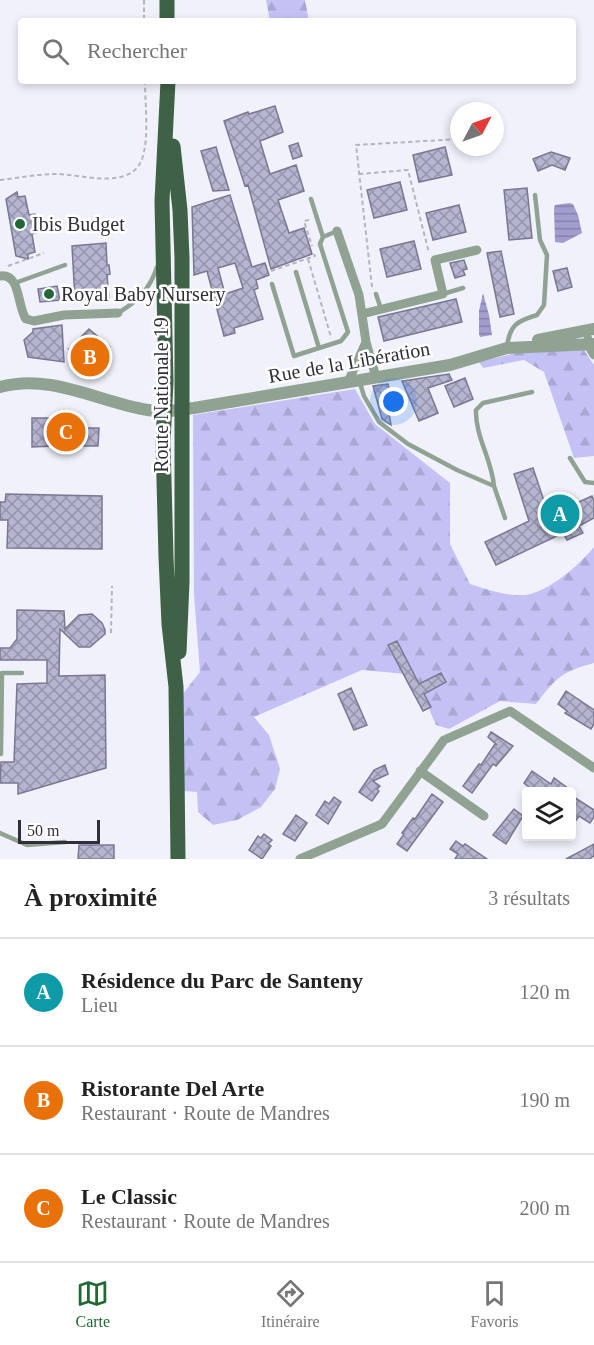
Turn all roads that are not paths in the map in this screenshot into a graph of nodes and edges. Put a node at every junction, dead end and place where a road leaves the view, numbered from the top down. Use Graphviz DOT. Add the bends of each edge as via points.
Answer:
graph roads {
  1 [pos="167,0"];
  2 [pos="167,18"];
  3 [pos="168,84"];
  4 [pos="168,104"];
  5 [pos="535,195"];
  6 [pos="311,199"];
  7 [pos="337,231"];
  8 [pos="323,237"];
  9 [pos="163,250"];
  10 [pos="477,250"];
  11 [pos="65,265"];
  12 [pos="296,272"];
  13 [pos="0,276"];
  14 [pos="15,283"];
  15 [pos="272,284"];
  16 [pos="463,288"];
  17 [pos="376,294"];
  18 [pos="443,294"];
  19 [pos="381,309"];
  20 [pos="118,313"];
  21 [pos="362,314"];
  22 [pos="591,330"];
  23 [pos="366,342"];
  24 [pos="520,346"];
  25 [pos="319,348"];
  26 [pos="507,348"];
  27 [pos="592,348"];
  28 [pos="376,377"];
  29 [pos="354,381"];
  30 [pos="0,387"];
  31 [pos="532,392"];
  32 [pos="183,409"];
  33 [pos="165,411"];
  34 [pos="570,458"];
  35 [pos="594,483"];
  36 [pos="494,486"];
  37 [pos="505,518"];
  38 [pos="22,673"];
  39 [pos="1,684"];
  40 [pos="176,687"];
  41 [pos="1,754"];
  42 [pos="594,768"];
  43 [pos="420,771"];
  44 [pos="484,816"];
  45 [pos="0,833"];
  46 [pos="66,842"];
  47 [pos="178,859"];
  48 [pos="300,859"];
  1 -- 2 [label="main road"];
  3 -- 4 [label="main road, Route Nationale 19"];
  4 -- 9 [label="main road, Route Nationale 19"];
  4 -- 32 [label="main road, Route Nationale 19" via="180,220"];
  5 -- 26 [label="lane" via="540,240 547,255 544,305 537,315 516,322 508,335"];
  6 -- 8 [label="lane"];
  7 -- 8 [label="lane"];
  7 -- 21 [label="street"];
  8 -- 25 [label="lane" via="320,244 348,332 341,341"];
  9 -- 20 [label="lane" via="146,292"];
  9 -- 33 [label="main road, Route Nationale 19"];
  10 -- 18 [label="street" via="435,260"];
  11 -- 14 [label="lane"];
  12 -- 25 [label="lane"];
  13 -- 14 [label="street" via="6,275"];
  14 -- 20 [label="street" via="21,313 26,319"];
  15 -- 25 [label="lane" via="294,356"];
  16 -- 18 [label="lane"];
  17 -- 19 [label="lane"];
  18 -- 19 [label="street"];
  19 -- 21 [label="street"];
  21 -- 23 [label="street"];
  22 -- 24 [label="street, Rue de la Libération"];
  22 -- 27 [label="street"];
  23 -- 28 [label="street"];
  23 -- 29 [label="street"];
  24 -- 26 [label="street, Rue de la Libération"];
  24 -- 27 [label="street, Rue de la Libération"];
  26 -- 28 [label="street, Rue de la Libération" via="450,365"];
  28 -- 29 [label="street, Rue de la Libération"];
  29 -- 32 [label="street, Rue de la Libération"];
  29 -- 36 [label="lane" via="379,422 408,444"];
  30 -- 33 [label="street, Rue de la Libération" via="46,384 149,411"];
  31 -- 36 [label="lane" via="483,403 476,410"];
  32 -- 33 [label="street, Rue de la Libération"];
  32 -- 40 [label="main road, Route Nationale 19" via="181,625"];
  33 -- 40 [label="main road, Route Nationale 19" via="166,568"];
  34 -- 35 [label="lane" via="585,482"];
  36 -- 37 [label="lane"];
  38 -- 39 [label="lane" via="2,673"];
  39 -- 41 [label="lane"];
  40 -- 47 [label="main road, Route Nationale 19"];
  42 -- 43 [label="street" via="510,711 444,740"];
  43 -- 44 [label="street"];
  43 -- 48 [label="street" via="382,824"];
  45 -- 46 [label="lane" via="27,845"];
}
